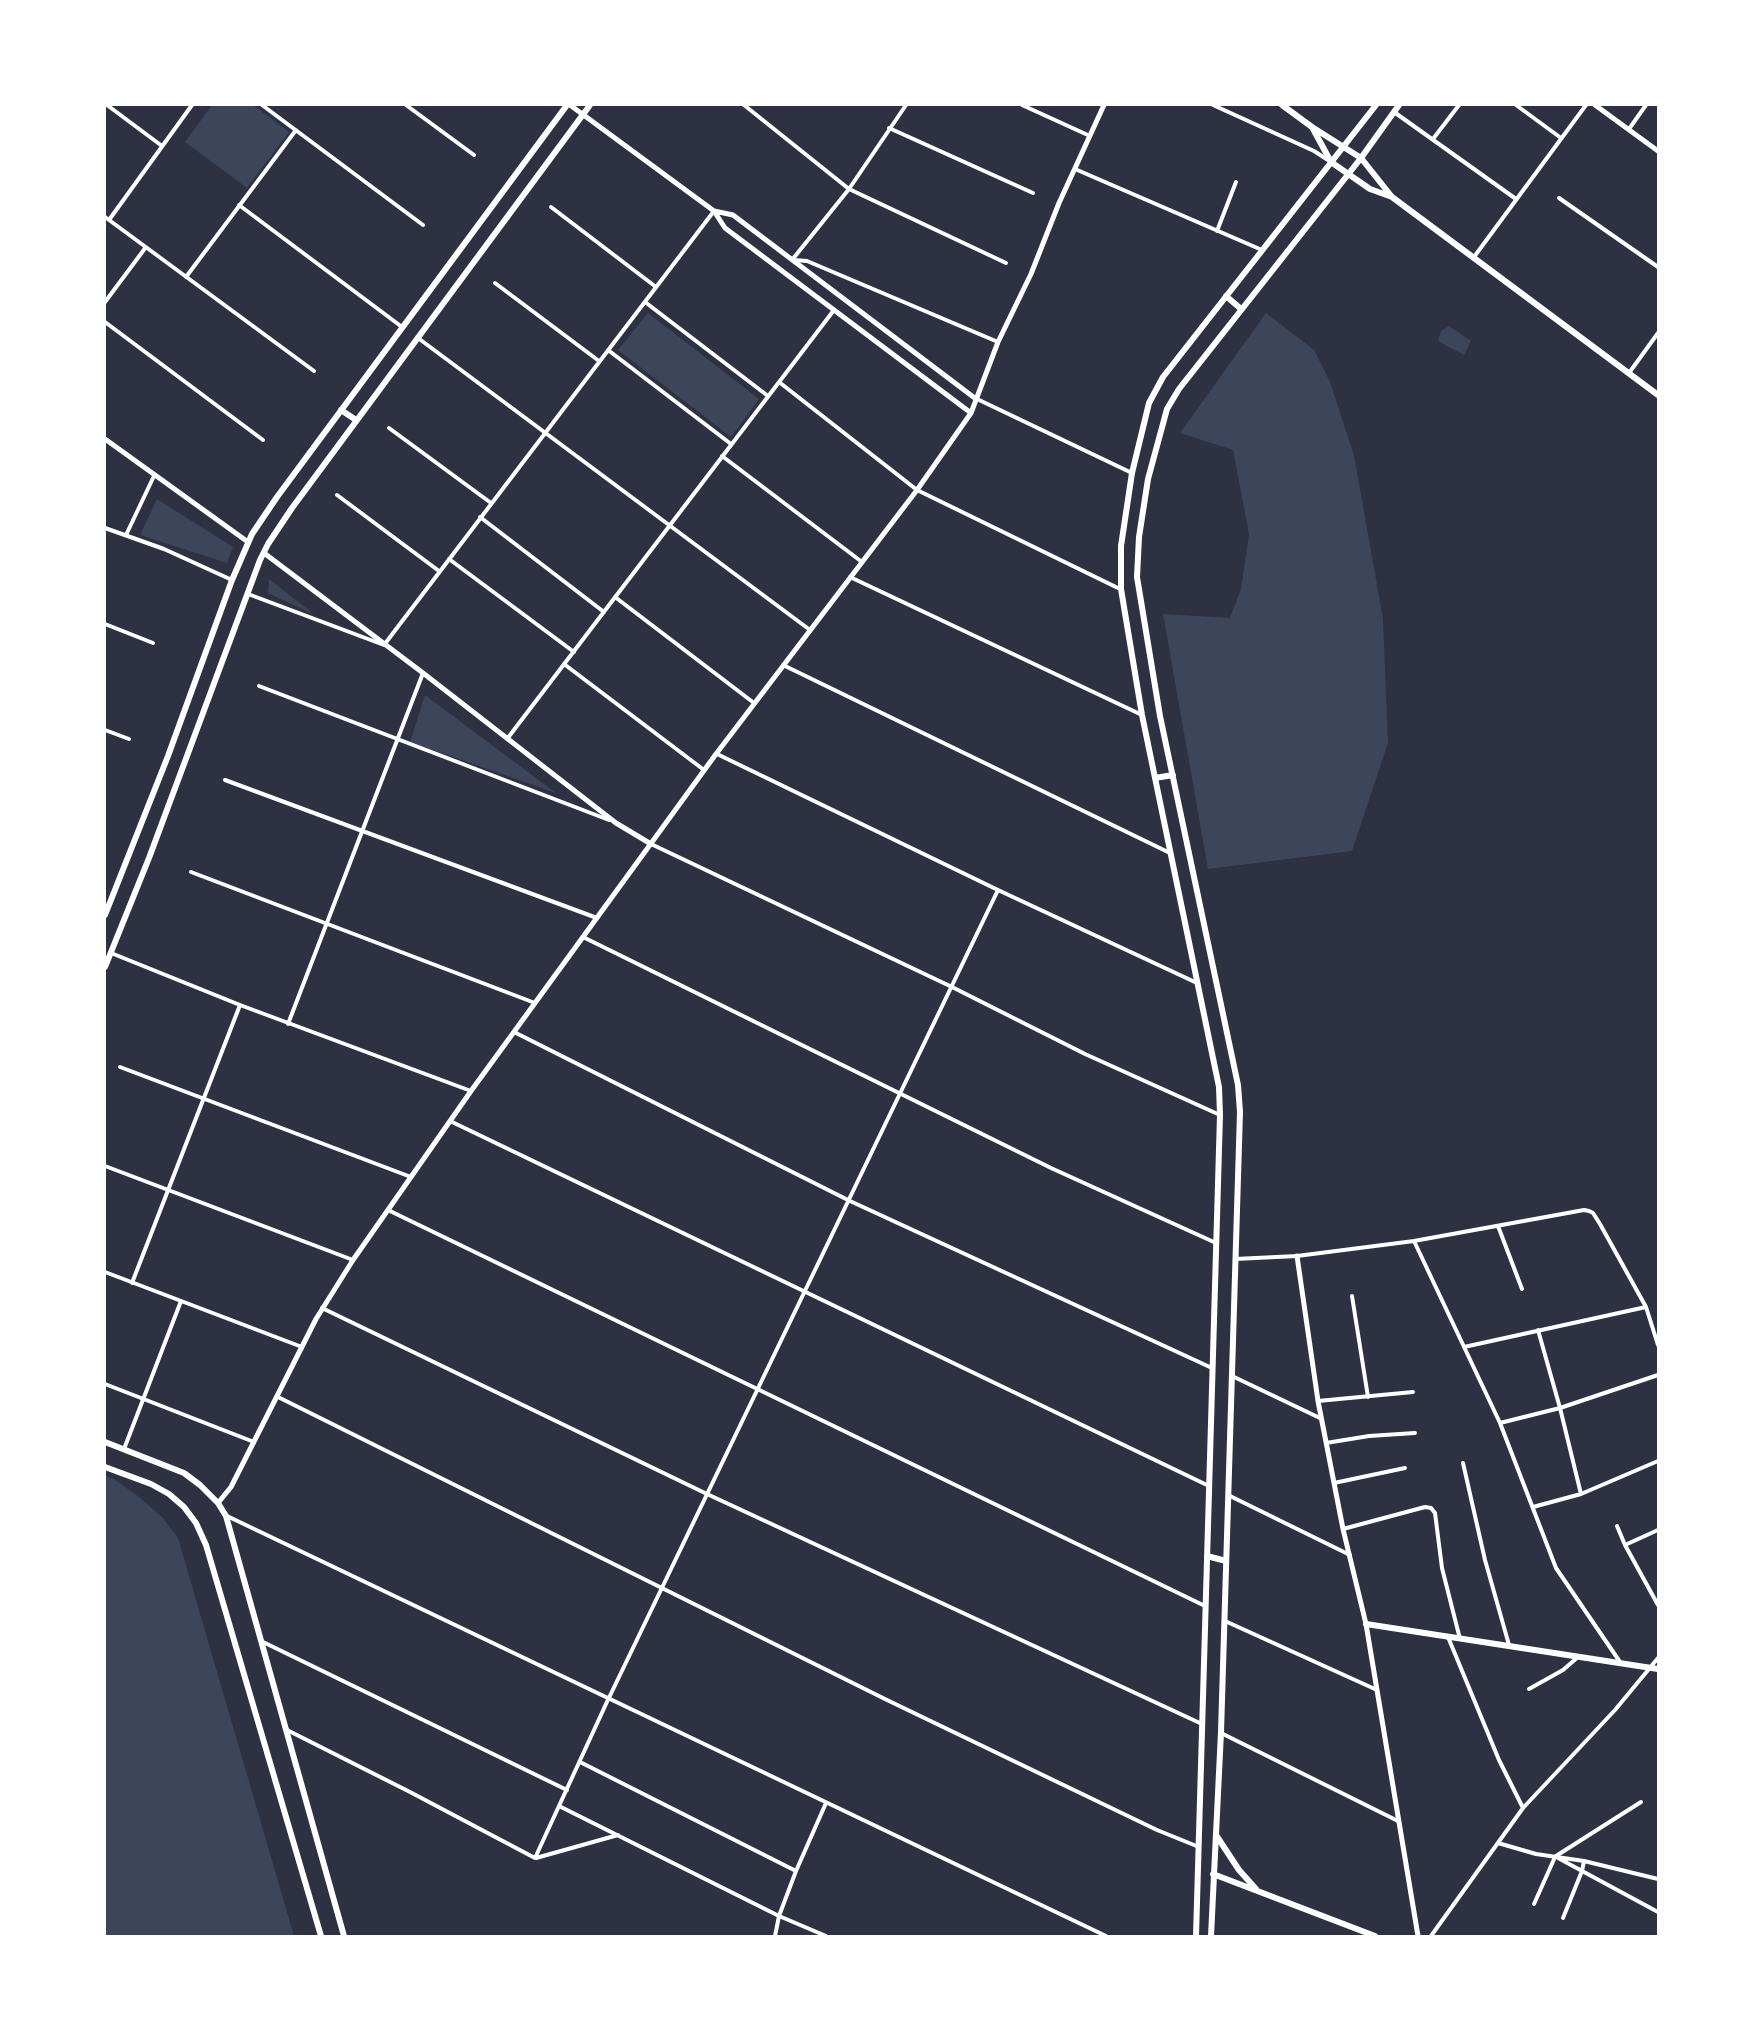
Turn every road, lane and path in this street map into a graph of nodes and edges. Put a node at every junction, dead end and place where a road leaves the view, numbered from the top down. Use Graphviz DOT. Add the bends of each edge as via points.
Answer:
graph roads {
  1 [pos="107,105"];
  2 [pos="192,105"];
  3 [pos="262,105"];
  4 [pos="406,105"];
  5 [pos="568,105"];
  6 [pos="590,105"];
  7 [pos="744,105"];
  8 [pos="906,105"];
  9 [pos="1022,105"];
  10 [pos="1104,105"];
  11 [pos="1213,105"];
  12 [pos="1282,105"];
  13 [pos="1376,105"];
  14 [pos="1399,105"];
  15 [pos="1459,105"];
  16 [pos="1516,105"];
  17 [pos="1586,105"];
  18 [pos="1595,105"];
  19 [pos="1646,105"];
  20 [pos="1394,111"];
  21 [pos="584,115"];
  22 [pos="1312,127"];
  23 [pos="889,128"];
  24 [pos="1629,129"];
  25 [pos="296,130"];
  26 [pos="1090,136"];
  27 [pos="1433,138"];
  28 [pos="1561,138"];
  29 [pos="162,146"];
  30 [pos="1344,146"];
  31 [pos="1658,151"];
  32 [pos="474,155"];
  33 [pos="1360,158"];
  34 [pos="1331,162"];
  35 [pos="1075,169"];
  36 [pos="1347,174"];
  37 [pos="1236,182"];
  38 [pos="849,189"];
  39 [pos="1033,193"];
  40 [pos="1392,197"];
  41 [pos="1516,198"];
  42 [pos="1559,198"];
  43 [pos="240,205"];
  44 [pos="551,207"];
  45 [pos="714,211"];
  46 [pos="107,218"];
  47 [pos="423,225"];
  48 [pos="1218,231"];
  49 [pos="146,247"];
  50 [pos="1262,250"];
  51 [pos="1474,257"];
  52 [pos="792,260"];
  53 [pos="1006,262"];
  54 [pos="1658,267"];
  55 [pos="186,277"];
  56 [pos="495,283"];
  57 [pos="656,287"];
  58 [pos="1226,296"];
  59 [pos="105,302"];
  60 [pos="645,302"];
  61 [pos="1241,309"];
  62 [pos="834,310"];
  63 [pos="105,322"];
  64 [pos="403,327"];
  65 [pos="1658,333"];
  66 [pos="417,338"];
  67 [pos="998,342"];
  68 [pos="608,350"];
  69 [pos="599,361"];
  70 [pos="314,371"];
  71 [pos="1629,373"];
  72 [pos="779,382"];
  73 [pos="1658,395"];
  74 [pos="768,396"];
  75 [pos="976,399"];
  76 [pos="341,410"];
  77 [pos="971,412"];
  78 [pos="356,420"];
  79 [pos="389,428"];
  80 [pos="545,433"];
  81 [pos="105,439"];
  82 [pos="263,440"];
  83 [pos="731,444"];
  84 [pos="722,456"];
  85 [pos="1132,473"];
  86 [pos="154,476"];
  87 [pos="917,490"];
  88 [pos="337,495"];
  89 [pos="491,503"];
  90 [pos="480,517"];
  91 [pos="670,525"];
  92 [pos="105,528"];
  93 [pos="126,535"];
  94 [pos="248,542"];
  95 [pos="264,553"];
  96 [pos="449,559"];
  97 [pos="862,562"];
  98 [pos="439,572"];
  99 [pos="850,577"];
  100 [pos="232,580"];
  101 [pos="1121,589"];
  102 [pos="248,594"];
  103 [pos="615,597"];
  104 [pos="604,612"];
  105 [pos="105,624"];
  106 [pos="810,630"];
  107 [pos="153,643"];
  108 [pos="384,645"];
  109 [pos="574,652"];
  110 [pos="564,664"];
  111 [pos="783,665"];
  112 [pos="423,673"];
  113 [pos="259,686"];
  114 [pos="754,703"];
  115 [pos="1142,715"];
  116 [pos="105,730"];
  117 [pos="129,739"];
  118 [pos="397,739"];
  119 [pos="507,739"];
  120 [pos="716,753"];
  121 [pos="704,770"];
  122 [pos="1173,775"];
  123 [pos="1155,778"];
  124 [pos="225,780"];
  125 [pos="616,823"];
  126 [pos="361,831"];
  127 [pos="651,844"];
  128 [pos="1170,853"];
  129 [pos="191,872"];
  130 [pos="998,890"];
  131 [pos="105,915"];
  132 [pos="597,918"];
  133 [pos="326,924"];
  134 [pos="583,937"];
  135 [pos="108,952"];
  136 [pos="105,967"];
  137 [pos="1197,982"];
  138 [pos="952,987"];
  139 [pos="535,1003"];
  140 [pos="240,1005"];
  141 [pos="288,1024"];
  142 [pos="514,1032"];
  143 [pos="120,1067"];
  144 [pos="471,1091"];
  145 [pos="902,1094"];
  146 [pos="204,1099"];
  147 [pos="1220,1115"];
  148 [pos="450,1121"];
  149 [pos="105,1166"];
  150 [pos="411,1177"];
  151 [pos="168,1190"];
  152 [pos="850,1201"];
  153 [pos="388,1210"];
  154 [pos="1498,1226"];
  155 [pos="1414,1241"];
  156 [pos="1217,1243"];
  157 [pos="1297,1256"];
  158 [pos="1234,1259"];
  159 [pos="353,1260"];
  160 [pos="105,1272"];
  161 [pos="132,1283"];
  162 [pos="1522,1289"];
  163 [pos="805,1292"];
  164 [pos="1352,1296"];
  165 [pos="181,1301"];
  166 [pos="1646,1307"];
  167 [pos="322,1308"];
  168 [pos="1538,1330"];
  169 [pos="1658,1345"];
  170 [pos="302,1347"];
  171 [pos="1464,1347"];
  172 [pos="1213,1368"];
  173 [pos="1658,1375"];
  174 [pos="1232,1376"];
  175 [pos="105,1384"];
  176 [pos="758,1389"];
  177 [pos="1413,1392"];
  178 [pos="278,1397"];
  179 [pos="1368,1397"];
  180 [pos="144,1399"];
  181 [pos="1318,1401"];
  182 [pos="1560,1408"];
  183 [pos="1322,1419"];
  184 [pos="1500,1423"];
  185 [pos="1414,1433"];
  186 [pos="105,1442"];
  187 [pos="255,1442"];
  188 [pos="1326,1443"];
  189 [pos="124,1449"];
  190 [pos="1658,1461"];
  191 [pos="1463,1463"];
  192 [pos="105,1467"];
  193 [pos="1405,1468"];
  194 [pos="1334,1483"];
  195 [pos="1209,1487"];
  196 [pos="707,1494"];
  197 [pos="1581,1494"];
  198 [pos="1228,1495"];
  199 [pos="218,1503"];
  200 [pos="1533,1507"];
  201 [pos="226,1516"];
  202 [pos="1617,1526"];
  203 [pos="1343,1529"];
  204 [pos="1658,1530"];
  205 [pos="1625,1545"];
  206 [pos="1207,1556"];
  207 [pos="1351,1556"];
  208 [pos="1226,1561"];
  209 [pos="662,1588"];
  210 [pos="1658,1605"];
  211 [pos="1206,1606"];
  212 [pos="1223,1620"];
  213 [pos="1366,1624"];
  214 [pos="1448,1637"];
  215 [pos="1460,1639"];
  216 [pos="261,1642"];
  217 [pos="1509,1646"];
  218 [pos="1578,1657"];
  219 [pos="1658,1658"];
  220 [pos="1620,1663"];
  221 [pos="1648,1668"];
  222 [pos="1658,1669"];
  223 [pos="1528,1689"];
  224 [pos="1377,1690"];
  225 [pos="609,1698"];
  226 [pos="1202,1724"];
  227 [pos="286,1730"];
  228 [pos="1221,1732"];
  229 [pos="580,1762"];
  230 [pos="567,1790"];
  231 [pos="1641,1802"];
  232 [pos="826,1803"];
  233 [pos="560,1806"];
  234 [pos="1523,1808"];
  235 [pos="1398,1821"];
  236 [pos="1215,1834"];
  237 [pos="618,1835"];
  238 [pos="1498,1843"];
  239 [pos="1199,1848"];
  240 [pos="1555,1857"];
  241 [pos="536,1858"];
  242 [pos="1584,1861"];
  243 [pos="796,1871"];
  244 [pos="1582,1871"];
  245 [pos="1212,1874"];
  246 [pos="1658,1879"];
  247 [pos="1258,1892"];
  248 [pos="1534,1904"];
  249 [pos="1658,1912"];
  250 [pos="779,1916"];
  251 [pos="1563,1918"];
  252 [pos="321,1936"];
  253 [pos="344,1936"];
  254 [pos="775,1936"];
  255 [pos="826,1936"];
  256 [pos="1106,1936"];
  257 [pos="1196,1936"];
  258 [pos="1211,1936"];
  259 [pos="1374,1936"];
  260 [pos="1418,1936"];
  261 [pos="1431,1936"];
  1 -- 29 [label="street"];
  2 -- 29 [label="street"];
  3 -- 25 [label="street"];
  4 -- 32 [label="street"];
  5 -- 21 [label="street"];
  5 -- 64 [label="main road"];
  6 -- 21 [label="main road"];
  7 -- 38 [label="street"];
  8 -- 23 [label="street"];
  9 -- 26 [label="street"];
  10 -- 26 [label="street"];
  11 -- 34 [label="street"];
  12 -- 22 [label="main road"];
  13 -- 30 [label="main road"];
  14 -- 20 [label="main road"];
  15 -- 27 [label="street"];
  16 -- 28 [label="street"];
  17 -- 28 [label="street"];
  18 -- 24 [label="street"];
  19 -- 24 [label="street"];
  20 -- 27 [label="street"];
  20 -- 33 [label="main road"];
  21 -- 45 [label="street"];
  21 -- 66 [label="main road"];
  22 -- 30 [label="main road"];
  22 -- 34 [label="main road"];
  23 -- 38 [label="street"];
  23 -- 39 [label="street"];
  24 -- 31 [label="street"];
  25 -- 43 [label="street"];
  25 -- 47 [label="street"];
  26 -- 35 [label="street"];
  27 -- 41 [label="street"];
  28 -- 41 [label="street"];
  29 -- 46 [label="street"];
  30 -- 33 [label="main road"];
  30 -- 34 [label="main road"];
  33 -- 36 [label="main road"];
  33 -- 40 [label="main road"];
  34 -- 36 [label="main road"];
  34 -- 50 [label="main road"];
  35 -- 48 [label="street"];
  35 -- 67 [label="street"];
  36 -- 40 [label="main road"];
  36 -- 61 [label="main road"];
  37 -- 48 [label="street"];
  38 -- 52 [label="street"];
  38 -- 53 [label="street"];
  40 -- 51 [label="main road"];
  41 -- 51 [label="street"];
  42 -- 54 [label="street"];
  43 -- 55 [label="street"];
  43 -- 64 [label="street"];
  44 -- 57 [label="street"];
  45 -- 52 [label="street" via="734,215"];
  45 -- 57 [label="street"];
  45 -- 62 [label="street" via="725,228"];
  46 -- 49 [label="street"];
  48 -- 50 [label="street"];
  49 -- 55 [label="street"];
  49 -- 59 [label="street"];
  50 -- 58 [label="main road"];
  51 -- 71 [label="main road"];
  52 -- 67 [label="street" via="807,261"];
  52 -- 75 [label="street"];
  55 -- 70 [label="street"];
  56 -- 69 [label="street"];
  57 -- 60 [label="street"];
  58 -- 61 [label="main road"];
  58 -- 85 [label="main road" via="1163,377 1149,402"];
  60 -- 68 [label="street"];
  60 -- 74 [label="street"];
  61 -- 122 [label="main road" via="1167,409 1148,480 1141,525 1137,578"];
  62 -- 72 [label="street"];
  62 -- 77 [label="street"];
  63 -- 82 [label="street"];
  64 -- 76 [label="main road"];
  65 -- 71 [label="street"];
  66 -- 78 [label="main road"];
  66 -- 80 [label="street"];
  67 -- 75 [label="street"];
  68 -- 69 [label="street"];
  68 -- 83 [label="street"];
  69 -- 80 [label="street"];
  71 -- 73 [label="main road"];
  72 -- 74 [label="street"];
  72 -- 87 [label="street"];
  74 -- 83 [label="street"];
  75 -- 77 [label="street"];
  75 -- 85 [label="street"];
  76 -- 78 [label="main road"];
  76 -- 94 [label="main road"];
  77 -- 87 [label="street"];
  78 -- 95 [label="main road"];
  79 -- 89 [label="street"];
  80 -- 89 [label="street"];
  80 -- 91 [label="street"];
  81 -- 86 [label="street"];
  83 -- 84 [label="street"];
  84 -- 91 [label="street"];
  84 -- 97 [label="street"];
  85 -- 101 [label="main road" via="1121,546"];
  86 -- 93 [label="street"];
  86 -- 94 [label="street"];
  87 -- 97 [label="street"];
  87 -- 101 [label="street"];
  88 -- 98 [label="street"];
  89 -- 90 [label="street"];
  90 -- 96 [label="street"];
  90 -- 104 [label="street"];
  91 -- 103 [label="street"];
  91 -- 106 [label="street"];
  92 -- 93 [label="street"];
  93 -- 100 [label="street"];
  94 -- 100 [label="main road"];
  95 -- 102 [label="main road"];
  95 -- 108 [label="street"];
  96 -- 98 [label="street"];
  96 -- 109 [label="street"];
  97 -- 99 [label="street"];
  98 -- 108 [label="street"];
  99 -- 106 [label="street"];
  99 -- 115 [label="street"];
  100 -- 131 [label="main road"];
  101 -- 115 [label="main road"];
  102 -- 108 [label="street"];
  102 -- 135 [label="main road" via="149,858"];
  103 -- 104 [label="street"];
  103 -- 114 [label="street"];
  104 -- 109 [label="street"];
  105 -- 107 [label="street"];
  106 -- 111 [label="street"];
  108 -- 112 [label="street"];
  109 -- 110 [label="street"];
  110 -- 119 [label="street"];
  110 -- 121 [label="street"];
  111 -- 114 [label="street"];
  111 -- 128 [label="street"];
  112 -- 118 [label="street"];
  112 -- 119 [label="street"];
  113 -- 118 [label="street"];
  114 -- 120 [label="street"];
  115 -- 123 [label="main road"];
  116 -- 117 [label="street"];
  118 -- 125 [label="street"];
  118 -- 126 [label="street"];
  119 -- 125 [label="street"];
  120 -- 121 [label="street"];
  120 -- 130 [label="street"];
  121 -- 127 [label="street"];
  122 -- 123 [label="main road"];
  122 -- 158 [label="main road" via="1238,1085 1240,1136"];
  123 -- 128 [label="main road"];
  124 -- 126 [label="street"];
  125 -- 127 [label="street"];
  126 -- 132 [label="street"];
  126 -- 133 [label="street"];
  127 -- 132 [label="street"];
  127 -- 138 [label="street"];
  128 -- 137 [label="main road"];
  129 -- 133 [label="street"];
  130 -- 137 [label="street"];
  130 -- 138 [label="street"];
  132 -- 134 [label="street"];
  133 -- 139 [label="street"];
  133 -- 141 [label="street"];
  134 -- 139 [label="street"];
  134 -- 145 [label="street"];
  135 -- 136 [label="main road"];
  135 -- 140 [label="street"];
  137 -- 147 [label="main road" via="1219,1087"];
  138 -- 145 [label="street"];
  138 -- 147 [label="street" via="1085,1054"];
  139 -- 142 [label="street"];
  140 -- 141 [label="street"];
  140 -- 146 [label="street"];
  141 -- 144 [label="street"];
  142 -- 144 [label="street"];
  142 -- 152 [label="street"];
  143 -- 146 [label="street"];
  144 -- 148 [label="street"];
  145 -- 152 [label="street"];
  145 -- 156 [label="street" via="1051,1168"];
  146 -- 150 [label="street"];
  146 -- 151 [label="street"];
  147 -- 156 [label="main road"];
  148 -- 150 [label="street"];
  148 -- 163 [label="street"];
  149 -- 151 [label="street"];
  150 -- 153 [label="street"];
  151 -- 159 [label="street"];
  151 -- 161 [label="street"];
  152 -- 163 [label="street"];
  152 -- 172 [label="street"];
  153 -- 159 [label="street"];
  153 -- 176 [label="street"];
  154 -- 155 [label="street"];
  154 -- 162 [label="street"];
  154 -- 166 [label="street" via="1584,1210 1593,1213"];
  155 -- 157 [label="street"];
  155 -- 171 [label="street"];
  156 -- 172 [label="main road"];
  157 -- 158 [label="street"];
  157 -- 181 [label="street"];
  158 -- 174 [label="main road"];
  159 -- 167 [label="street"];
  160 -- 161 [label="street"];
  161 -- 165 [label="street"];
  163 -- 176 [label="street"];
  163 -- 195 [label="street"];
  164 -- 179 [label="street"];
  165 -- 170 [label="street"];
  165 -- 180 [label="street"];
  166 -- 168 [label="street"];
  166 -- 169 [label="street"];
  167 -- 170 [label="street"];
  167 -- 196 [label="street"];
  168 -- 171 [label="street"];
  168 -- 182 [label="street"];
  170 -- 178 [label="street"];
  171 -- 184 [label="street"];
  172 -- 195 [label="main road"];
  173 -- 182 [label="street"];
  174 -- 183 [label="street"];
  174 -- 198 [label="main road"];
  175 -- 180 [label="street"];
  176 -- 196 [label="street"];
  176 -- 211 [label="street"];
  177 -- 179 [label="street"];
  178 -- 187 [label="street"];
  178 -- 209 [label="street"];
  179 -- 181 [label="street"];
  180 -- 187 [label="street"];
  180 -- 189 [label="street"];
  181 -- 183 [label="street"];
  182 -- 184 [label="street"];
  182 -- 197 [label="street"];
  183 -- 188 [label="street"];
  184 -- 200 [label="street"];
  185 -- 188 [label="street"];
  186 -- 189 [label="main road"];
  187 -- 199 [label="street"];
  188 -- 194 [label="street"];
  189 -- 199 [label="main road" via="184,1473"];
  190 -- 197 [label="street"];
  191 -- 217 [label="street"];
  192 -- 252 [label="main road" via="169,1494 196,1523 206,1545"];
  193 -- 194 [label="street"];
  194 -- 203 [label="street"];
  195 -- 206 [label="main road"];
  196 -- 209 [label="street"];
  196 -- 226 [label="street"];
  197 -- 200 [label="street"];
  198 -- 207 [label="street"];
  198 -- 208 [label="main road"];
  199 -- 201 [label="main road"];
  200 -- 220 [label="street" via="1556,1568"];
  201 -- 216 [label="main road"];
  201 -- 225 [label="street"];
  202 -- 205 [label="street"];
  203 -- 207 [label="street"];
  203 -- 215 [label="street" via="1431,1508"];
  204 -- 205 [label="street"];
  205 -- 210 [label="street"];
  206 -- 208 [label="main road"];
  206 -- 211 [label="main road"];
  207 -- 213 [label="street"];
  208 -- 212 [label="main road"];
  209 -- 225 [label="street"];
  209 -- 239 [label="street"];
  211 -- 226 [label="main road"];
  212 -- 224 [label="street"];
  212 -- 228 [label="main road"];
  213 -- 214 [label="main road"];
  213 -- 224 [label="street"];
  214 -- 215 [label="main road"];
  214 -- 234 [label="street"];
  215 -- 217 [label="main road"];
  216 -- 227 [label="main road"];
  216 -- 230 [label="street"];
  217 -- 218 [label="main road"];
  218 -- 220 [label="main road"];
  218 -- 223 [label="street"];
  219 -- 221 [label="street"];
  220 -- 221 [label="main road"];
  221 -- 222 [label="main road"];
  221 -- 234 [label="street" via="1615,1710"];
  224 -- 235 [label="street"];
  225 -- 229 [label="street"];
  225 -- 232 [label="street"];
  226 -- 239 [label="main road"];
  227 -- 241 [label="street"];
  227 -- 253 [label="main road"];
  228 -- 235 [label="street"];
  228 -- 236 [label="main road"];
  229 -- 230 [label="street"];
  229 -- 243 [label="street"];
  230 -- 233 [label="street"];
  231 -- 240 [label="street"];
  232 -- 243 [label="street"];
  232 -- 256 [label="street"];
  233 -- 237 [label="street"];
  233 -- 241 [label="street"];
  234 -- 238 [label="street"];
  235 -- 260 [label="street"];
  236 -- 245 [label="main road"];
  236 -- 247 [label="main road"];
  237 -- 241 [label="street"];
  237 -- 250 [label="street"];
  238 -- 240 [label="street"];
  238 -- 261 [label="street"];
  239 -- 257 [label="main road"];
  240 -- 242 [label="street"];
  240 -- 244 [label="street"];
  240 -- 248 [label="street"];
  242 -- 244 [label="street"];
  242 -- 246 [label="street"];
  243 -- 250 [label="street"];
  244 -- 249 [label="street"];
  244 -- 251 [label="street"];
  245 -- 247 [label="main road"];
  245 -- 258 [label="main road"];
  247 -- 259 [label="main road"];
  250 -- 254 [label="street"];
  250 -- 255 [label="street"];
}
